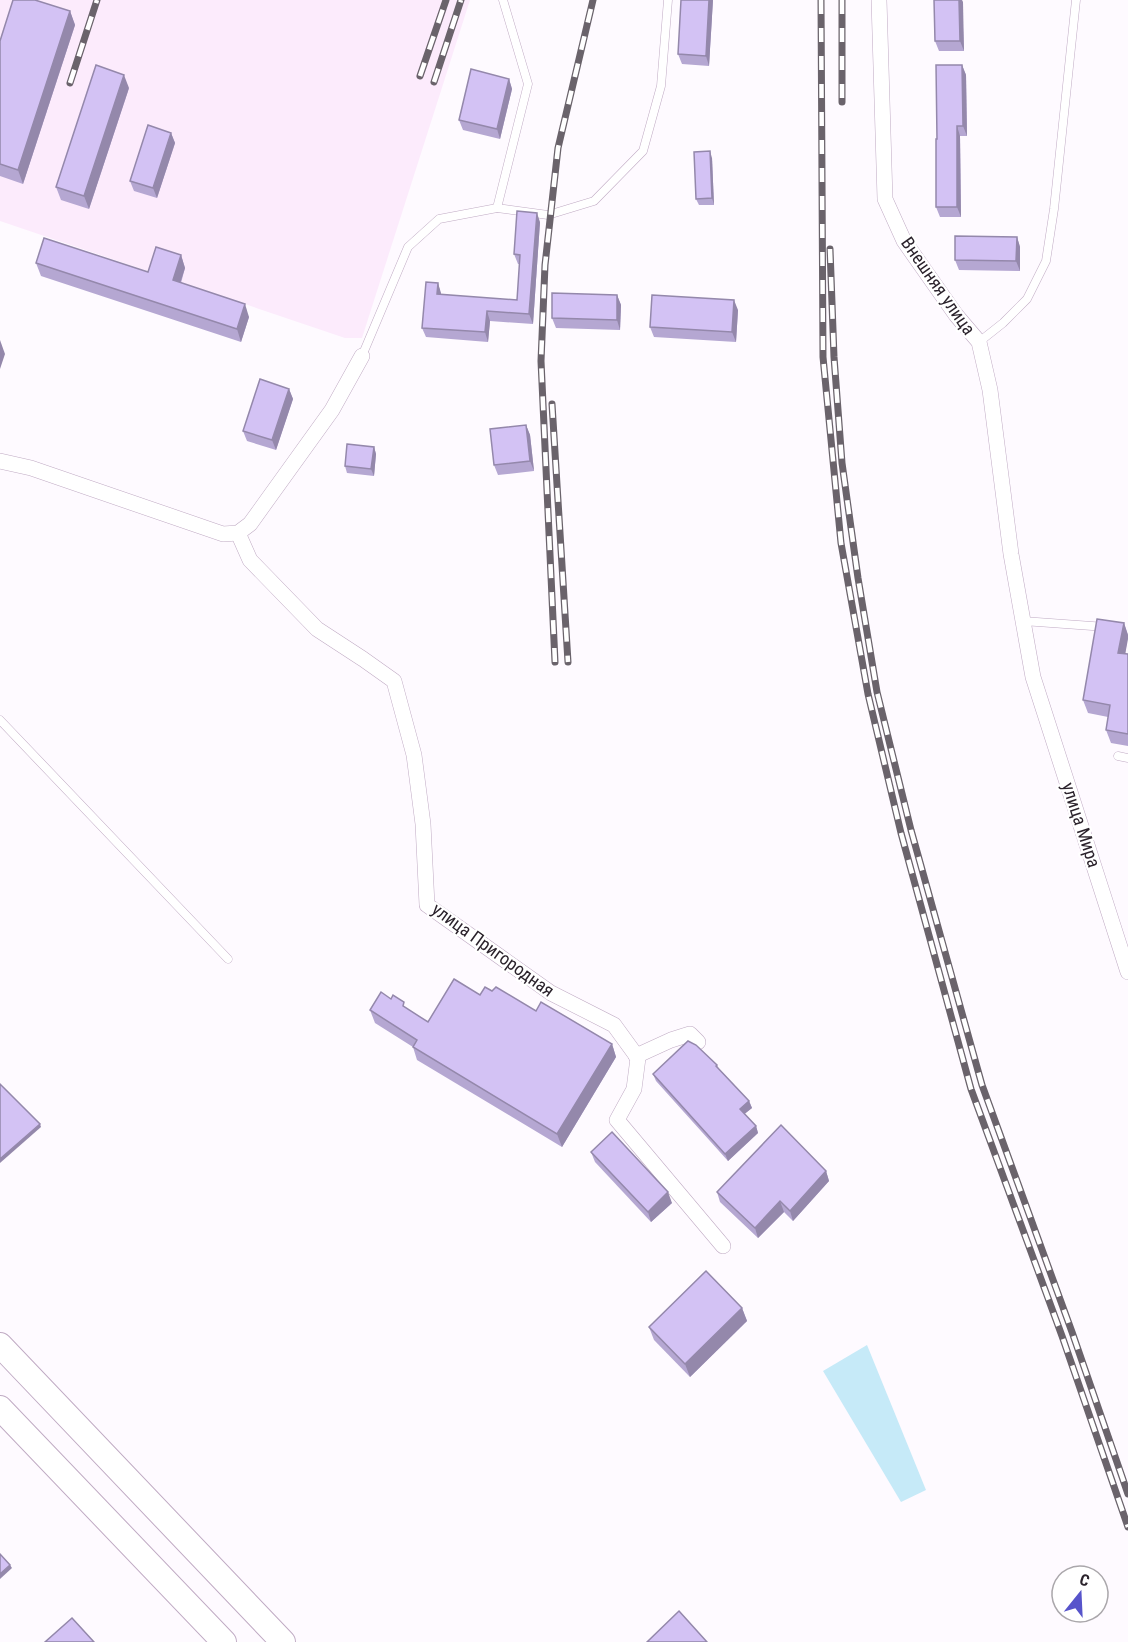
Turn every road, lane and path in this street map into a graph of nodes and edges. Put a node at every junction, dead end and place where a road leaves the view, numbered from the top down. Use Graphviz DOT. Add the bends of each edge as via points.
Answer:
graph roads {
  1 [pos="503,0"];
  2 [pos="668,0"];
  3 [pos="879,0"];
  4 [pos="1076,0"];
  5 [pos="497,208"];
  6 [pos="979,342"];
  7 [pos="362,356"];
  8 [pos="0,461"];
  9 [pos="238,533"];
  10 [pos="1023,621"];
  11 [pos="1115,627"];
  12 [pos="1033,677"];
  13 [pos="0,720"];
  14 [pos="1118,756"];
  15 [pos="1128,758"];
  16 [pos="228,959"];
  17 [pos="1128,972"];
  18 [pos="698,1042"];
  19 [pos="636,1056"];
  20 [pos="723,1246"];
  21 [pos="0,1345"];
  22 [pos="0,1408"];
  23 [pos="224,1642"];
  24 [pos="283,1642"];
  1 -- 5 [label="lane" via="528,84"];
  2 -- 5 [label="lane" via="661,86 643,151 594,201 548,215"];
  3 -- 6 [label="street, Внешняя улица" via="885,199 904,241"];
  4 -- 6 [label="lane" via="1046,261 1027,299"];
  5 -- 7 [label="lane" via="439,219 408,247"];
  6 -- 10 [label="street, Внешняя улица" via="990,390"];
  7 -- 9 [label="street" via="332,410 250,524"];
  8 -- 9 [label="street" via="223,534"];
  9 -- 19 [label="street, улица Пригородная" via="250,560 317,628 394,681 414,755 423,824 427,905 551,993 614,1025"];
  10 -- 11 [label="lane"];
  10 -- 12 [label="street, Внешняя улица"];
  12 -- 17 [label="street, улица Мира"];
  13 -- 16 [label="lane"];
  14 -- 15 [label="lane"];
  18 -- 19 [label="street" via="690,1034"];
  19 -- 20 [label="street" via="634,1089 617,1120"];
  21 -- 24 [label="main road"];
  22 -- 23 [label="main road"];
}
